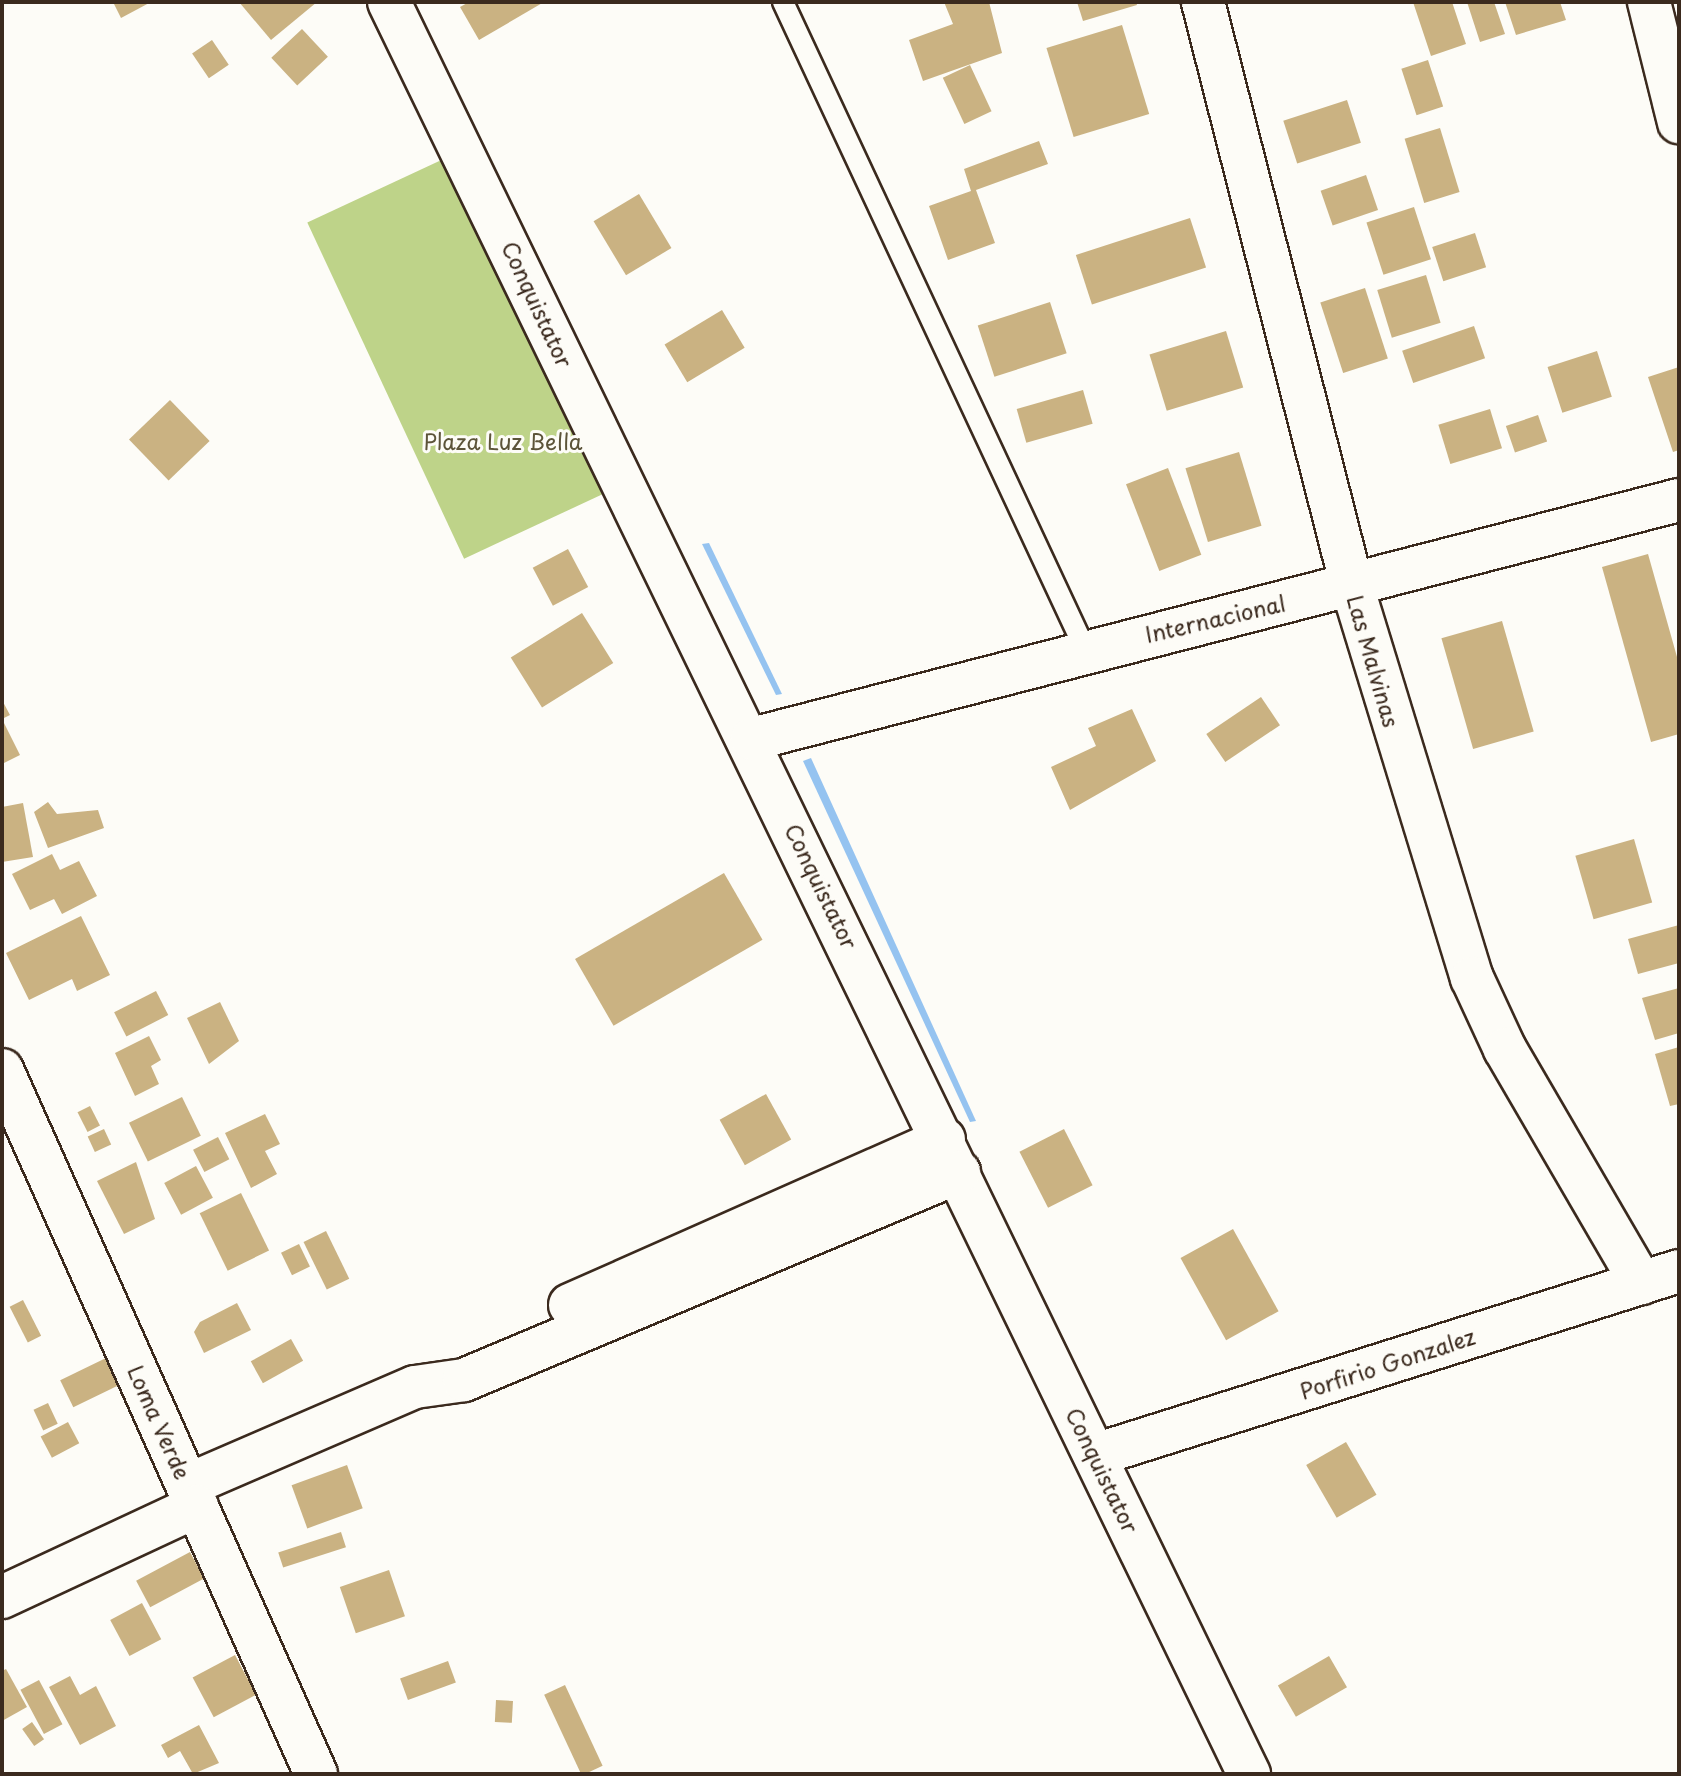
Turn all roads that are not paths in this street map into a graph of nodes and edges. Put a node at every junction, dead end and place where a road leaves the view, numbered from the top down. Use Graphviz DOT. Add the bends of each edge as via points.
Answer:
graph roads {
  1 [pos="389,2"];
  2 [pos="783,2"];
  3 [pos="1203,2"];
  4 [pos="1649,2"];
  5 [pos="1679,122"];
  6 [pos="1679,500"];
  7 [pos="1352,586"];
  8 [pos="1085,649"];
  9 [pos="752,739"];
  10 [pos="2,1070"];
  11 [pos="952,1155"];
  12 [pos="1660,1277"];
  13 [pos="1095,1455"];
  14 [pos="192,1496"];
  15 [pos="2,1597"];
  16 [pos="316,1774"];
  17 [pos="1249,1774"];
  1 -- 9 [label="street, Conquistator"];
  2 -- 8 [label="lane"];
  3 -- 7 [label="street, Las Malvinas"];
  4 -- 5 [label="street"];
  6 -- 7 [label="street, Internacional"];
  7 -- 8 [label="street, Internacional"];
  7 -- 12 [label="street, Las Malvinas" via="1472,978 1505,1049"];
  8 -- 9 [label="street, Internacional"];
  9 -- 11 [label="street, Conquistator"];
  10 -- 14 [label="street, Loma Verde"];
  11 -- 13 [label="street, Conquistator"];
  11 -- 14 [label="street" via="453,1356 415,1387"];
  12 -- 13 [label="street, Porfirio Gonzalez"];
  13 -- 17 [label="street, Conquistator"];
  14 -- 15 [label="street"];
  14 -- 16 [label="street, Loma Verde"];
}
